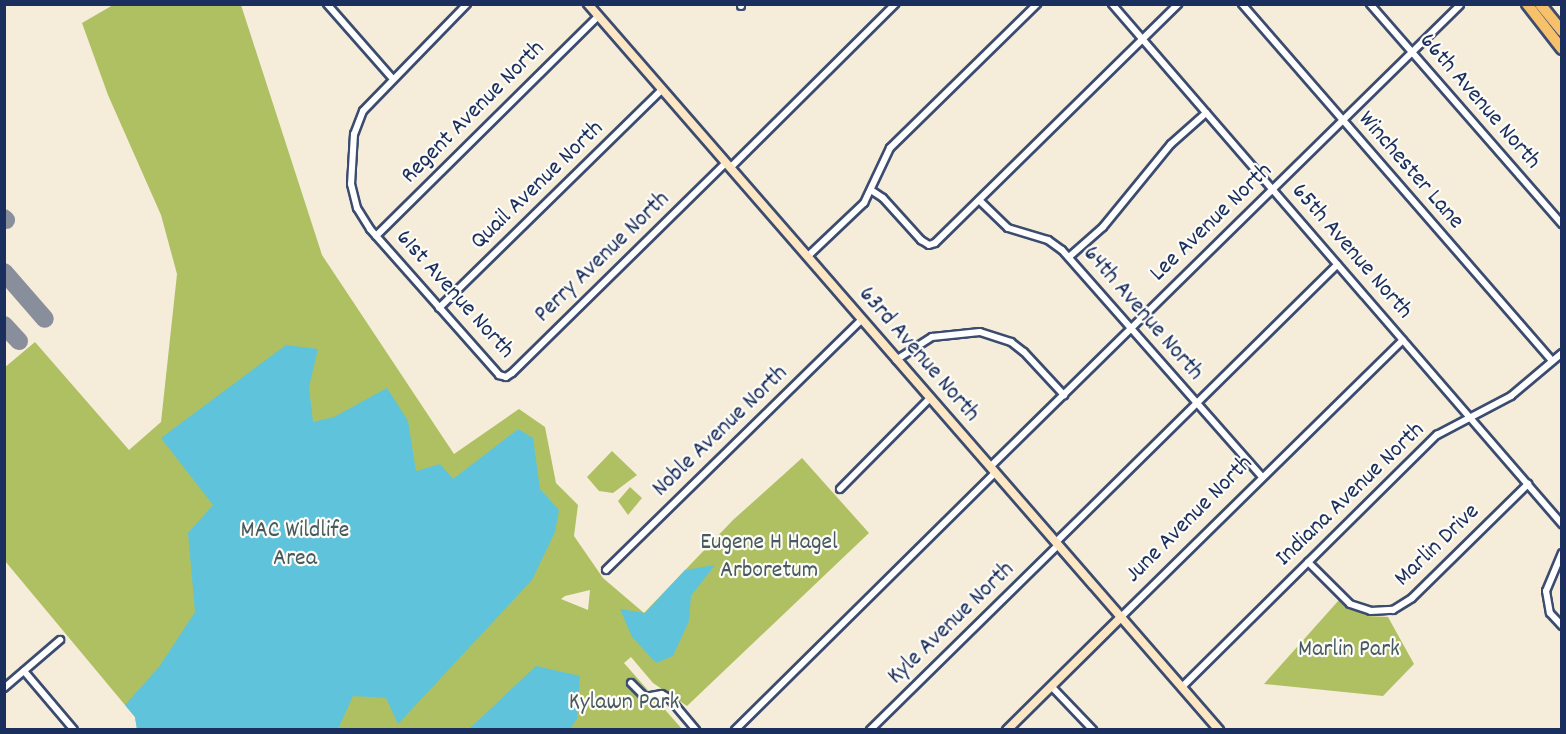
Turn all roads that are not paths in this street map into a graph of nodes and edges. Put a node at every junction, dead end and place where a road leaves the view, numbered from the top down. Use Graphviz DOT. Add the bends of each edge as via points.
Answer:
graph roads {
  1 [pos="327,4"];
  2 [pos="455,4"];
  3 [pos="467,4"];
  4 [pos="588,4"];
  5 [pos="895,4"];
  6 [pos="1037,4"];
  7 [pos="1112,4"];
  8 [pos="1178,4"];
  9 [pos="1242,4"];
  10 [pos="1370,4"];
  11 [pos="1527,4"];
  12 [pos="1540,4"];
  13 [pos="1460,5"];
  14 [pos="461,11"];
  15 [pos="598,16"];
  16 [pos="1562,31"];
  17 [pos="1143,40"];
  18 [pos="1562,49"];
  19 [pos="1412,53"];
  20 [pos="392,78"];
  21 [pos="662,90"];
  22 [pos="1206,112"];
  23 [pos="1343,121"];
  24 [pos="728,165"];
  25 [pos="871,189"];
  26 [pos="1273,190"];
  27 [pos="979,200"];
  28 [pos="1562,224"];
  29 [pos="376,236"];
  30 [pos="807,257"];
  31 [pos="1069,257"];
  32 [pos="1338,265"];
  33 [pos="439,308"];
  34 [pos="861,320"];
  35 [pos="1131,327"];
  36 [pos="1403,340"];
  37 [pos="1562,353"];
  38 [pos="896,360"];
  39 [pos="1552,361"];
  40 [pos="506,377"];
  41 [pos="1064,395"];
  42 [pos="930,398"];
  43 [pos="1196,402"];
  44 [pos="1469,416"];
  45 [pos="993,470"];
  46 [pos="1261,476"];
  47 [pos="1528,484"];
  48 [pos="840,489"];
  49 [pos="1562,524"];
  50 [pos="1057,543"];
  51 [pos="1562,553"];
  52 [pos="1308,562"];
  53 [pos="606,570"];
  54 [pos="1121,617"];
  55 [pos="1562,626"];
  56 [pos="60,640"];
  57 [pos="24,671"];
  58 [pos="631,683"];
  59 [pos="1051,686"];
  60 [pos="1182,687"];
  61 [pos="4,688"];
  62 [pos="74,729"];
  63 [pos="696,729"];
  64 [pos="735,729"];
  65 [pos="870,729"];
  66 [pos="1007,729"];
  67 [pos="1093,729"];
  68 [pos="1219,729"];
  1 -- 20 [label="street"];
  2 -- 14 [label="street"];
  3 -- 14 [label="street, 61st Avenue North"];
  4 -- 15 [label="street, 63rd Avenue North"];
  5 -- 24 [label="street, Perry Avenue North"];
  6 -- 25 [label="street" via="890,148"];
  7 -- 17 [label="street, 65th Avenue North"];
  8 -- 17 [label="street"];
  9 -- 23 [label="street, Winchester Lane"];
  10 -- 19 [label="street, 66th Avenue North"];
  11 -- 18 [label="highway"];
  12 -- 16 [label="highway"];
  13 -- 19 [label="street, Lee Avenue North"];
  14 -- 20 [label="street, 61st Avenue North"];
  15 -- 21 [label="street, 63rd Avenue North"];
  15 -- 29 [label="street, Regent Avenue North"];
  17 -- 22 [label="street, 65th Avenue North"];
  17 -- 27 [label="street"];
  19 -- 23 [label="street, Lee Avenue North"];
  19 -- 28 [label="street, 66th Avenue North"];
  20 -- 29 [label="street, 61st Avenue North" via="358,120 352,149 353,196 362,219"];
  21 -- 24 [label="street, 63rd Avenue North"];
  21 -- 33 [label="street, Quail Avenue North"];
  22 -- 26 [label="street, 65th Avenue North"];
  22 -- 31 [label="street" via="1171,144 1103,227"];
  23 -- 26 [label="street, Lee Avenue North"];
  23 -- 39 [label="street, Winchester Lane"];
  24 -- 30 [label="street, 63rd Avenue North"];
  24 -- 40 [label="street, Perry Avenue North"];
  25 -- 27 [label="street" via="928,245"];
  25 -- 30 [label="street" via="856,213"];
  26 -- 32 [label="street, 65th Avenue North"];
  26 -- 35 [label="street, Lee Avenue North"];
  27 -- 31 [label="street, 64th Avenue North" via="1008,228 1048,240"];
  29 -- 33 [label="street, 61st Avenue North"];
  30 -- 34 [label="street, 63rd Avenue North"];
  31 -- 35 [label="street, 64th Avenue North"];
  32 -- 36 [label="street, 65th Avenue North"];
  32 -- 43 [label="street, Kyle Avenue North"];
  33 -- 40 [label="street, 61st Avenue North" via="499,375"];
  34 -- 38 [label="street, 63rd Avenue North"];
  34 -- 53 [label="street, Noble Avenue North"];
  35 -- 41 [label="street, Lee Avenue North"];
  35 -- 43 [label="street, 64th Avenue North"];
  36 -- 44 [label="street, 65th Avenue North"];
  36 -- 46 [label="street, June Avenue North"];
  37 -- 39 [label="street, Indiana Avenue North"];
  38 -- 41 [label="street" via="932,337 980,332 1011,342"];
  38 -- 42 [label="street, 63rd Avenue North"];
  39 -- 44 [label="street, Indiana Avenue North" via="1511,396"];
  41 -- 45 [label="street, Lee Avenue North"];
  42 -- 45 [label="street, 63rd Avenue North"];
  42 -- 48 [label="street"];
  43 -- 46 [label="street, 64th Avenue North"];
  43 -- 50 [label="street, Kyle Avenue North"];
  44 -- 47 [label="street, 65th Avenue North"];
  44 -- 52 [label="street, Indiana Avenue North" via="1437,435"];
  45 -- 50 [label="street, 63rd Avenue North"];
  45 -- 64 [label="street, Lee Avenue North"];
  46 -- 54 [label="street, June Avenue North"];
  47 -- 49 [label="street, 65th Avenue North"];
  47 -- 52 [label="street, Marlin Drive" via="1412,598 1393,609 1371,611 1350,604"];
  50 -- 54 [label="street, 63rd Avenue North"];
  50 -- 65 [label="street, Kyle Avenue North"];
  51 -- 55 [label="street" via="1546,591 1550,613"];
  52 -- 60 [label="street, Indiana Avenue North"];
  54 -- 59 [label="street, June Avenue North"];
  54 -- 60 [label="street, 63rd Avenue North"];
  56 -- 57 [label="street"];
  57 -- 61 [label="street"];
  57 -- 62 [label="street"];
  58 -- 63 [label="street" via="645,697 662,694 669,698"];
  59 -- 66 [label="street, June Avenue North"];
  59 -- 67 [label="street"];
  60 -- 68 [label="street, 63rd Avenue North"];
}
